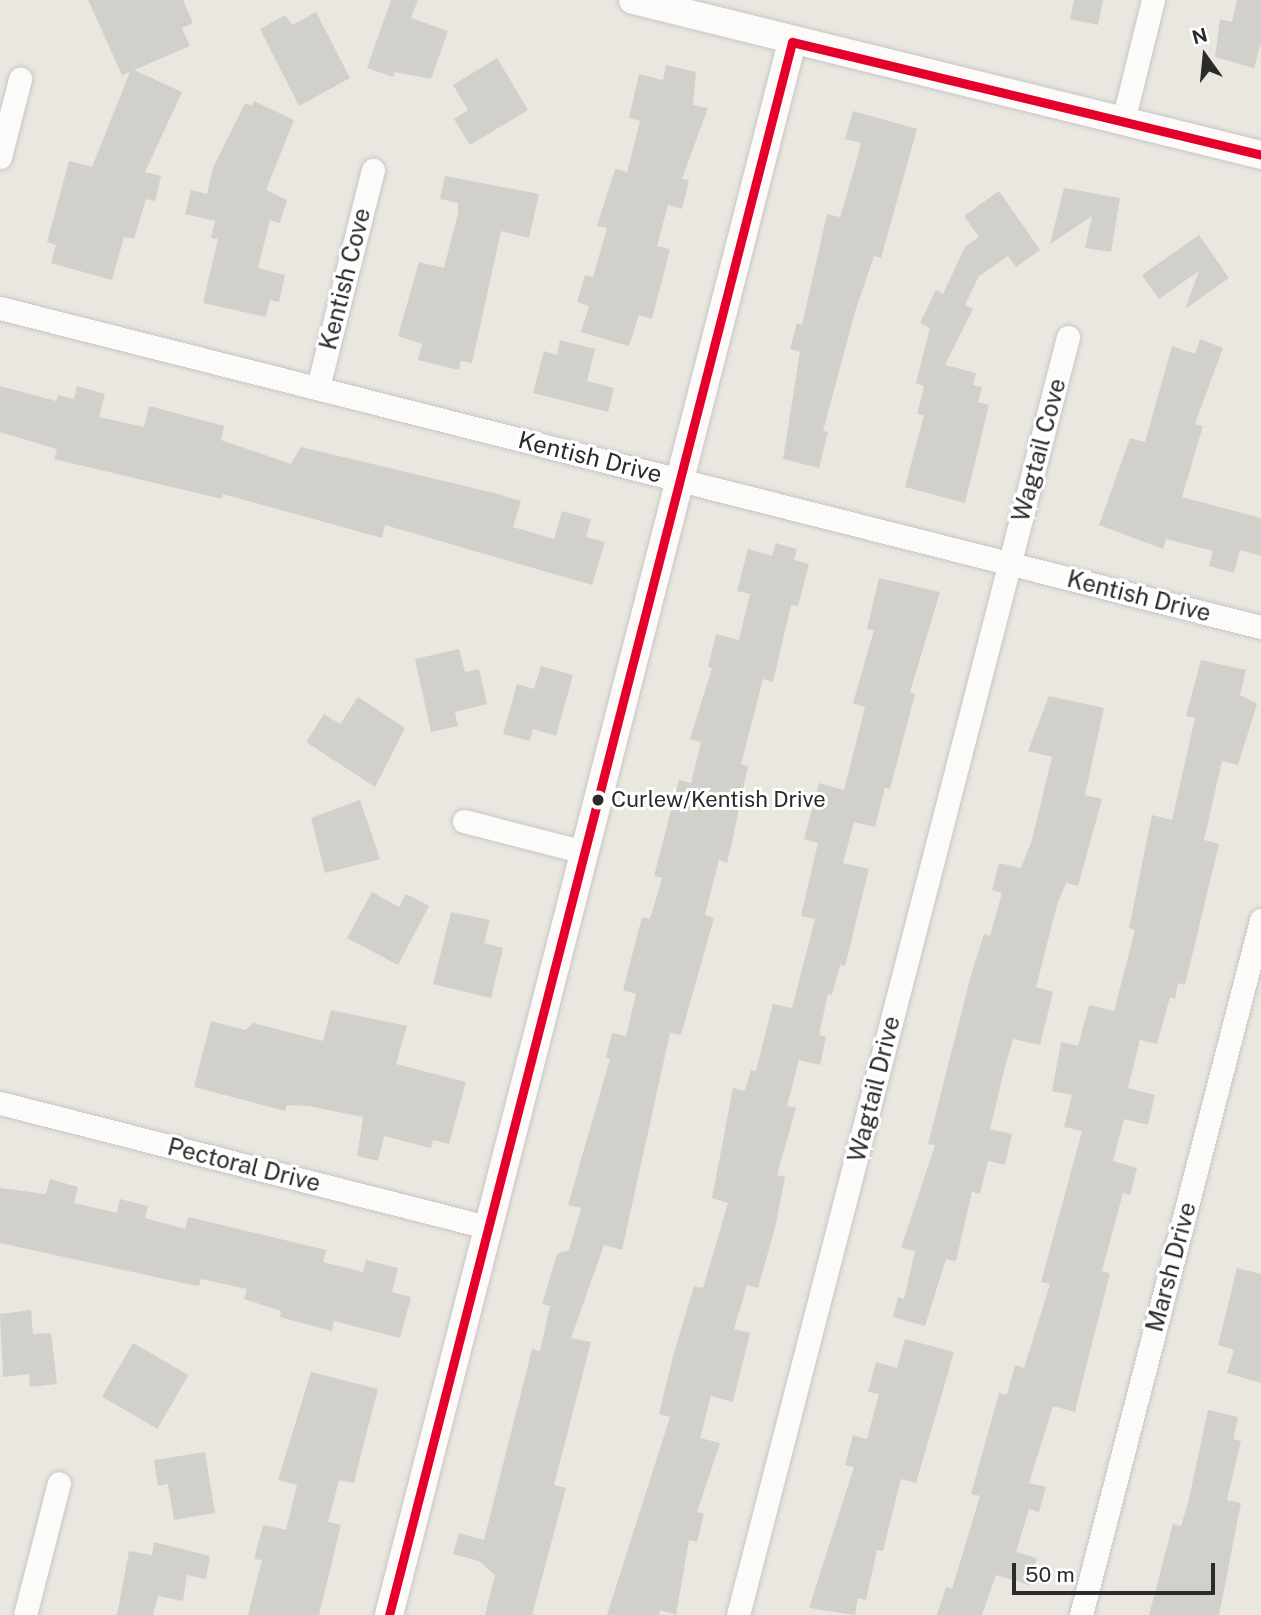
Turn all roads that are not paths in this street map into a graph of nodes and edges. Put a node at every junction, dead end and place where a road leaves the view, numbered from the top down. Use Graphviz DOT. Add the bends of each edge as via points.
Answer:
graph roads {
  1 [pos="633,0"];
  2 [pos="1153,0"];
  3 [pos="792,42"];
  4 [pos="20,79"];
  5 [pos="1123,121"];
  6 [pos="1261,155"];
  7 [pos="0,157"];
  8 [pos="373,170"];
  9 [pos="0,308"];
  10 [pos="1068,337"];
  11 [pos="318,387"];
  12 [pos="680,481"];
  13 [pos="1009,563"];
  14 [pos="1261,627"];
  15 [pos="464,821"];
  16 [pos="584,852"];
  17 [pos="1261,920"];
  18 [pos="0,1103"];
  19 [pos="487,1227"];
  20 [pos="59,1483"];
  21 [pos="25,1615"];
  22 [pos="388,1615"];
  23 [pos="738,1615"];
  24 [pos="1081,1615"];
  1 -- 3 [label="street"];
  2 -- 5 [label="street"];
  3 -- 5 [label="street"];
  3 -- 12 [label="street"];
  4 -- 7 [label="street"];
  5 -- 6 [label="street"];
  8 -- 11 [label="street, Kentish Cove"];
  9 -- 11 [label="street, Kentish Drive"];
  10 -- 13 [label="street, Wagtail Cove"];
  11 -- 12 [label="street, Kentish Drive"];
  12 -- 13 [label="street, Kentish Drive"];
  12 -- 16 [label="street"];
  13 -- 14 [label="street, Kentish Drive"];
  13 -- 23 [label="street, Wagtail Drive"];
  15 -- 16 [label="street"];
  16 -- 19 [label="street"];
  17 -- 24 [label="street, Marsh Drive"];
  18 -- 19 [label="street, Pectoral Drive"];
  19 -- 22 [label="street"];
  20 -- 21 [label="street"];
}
